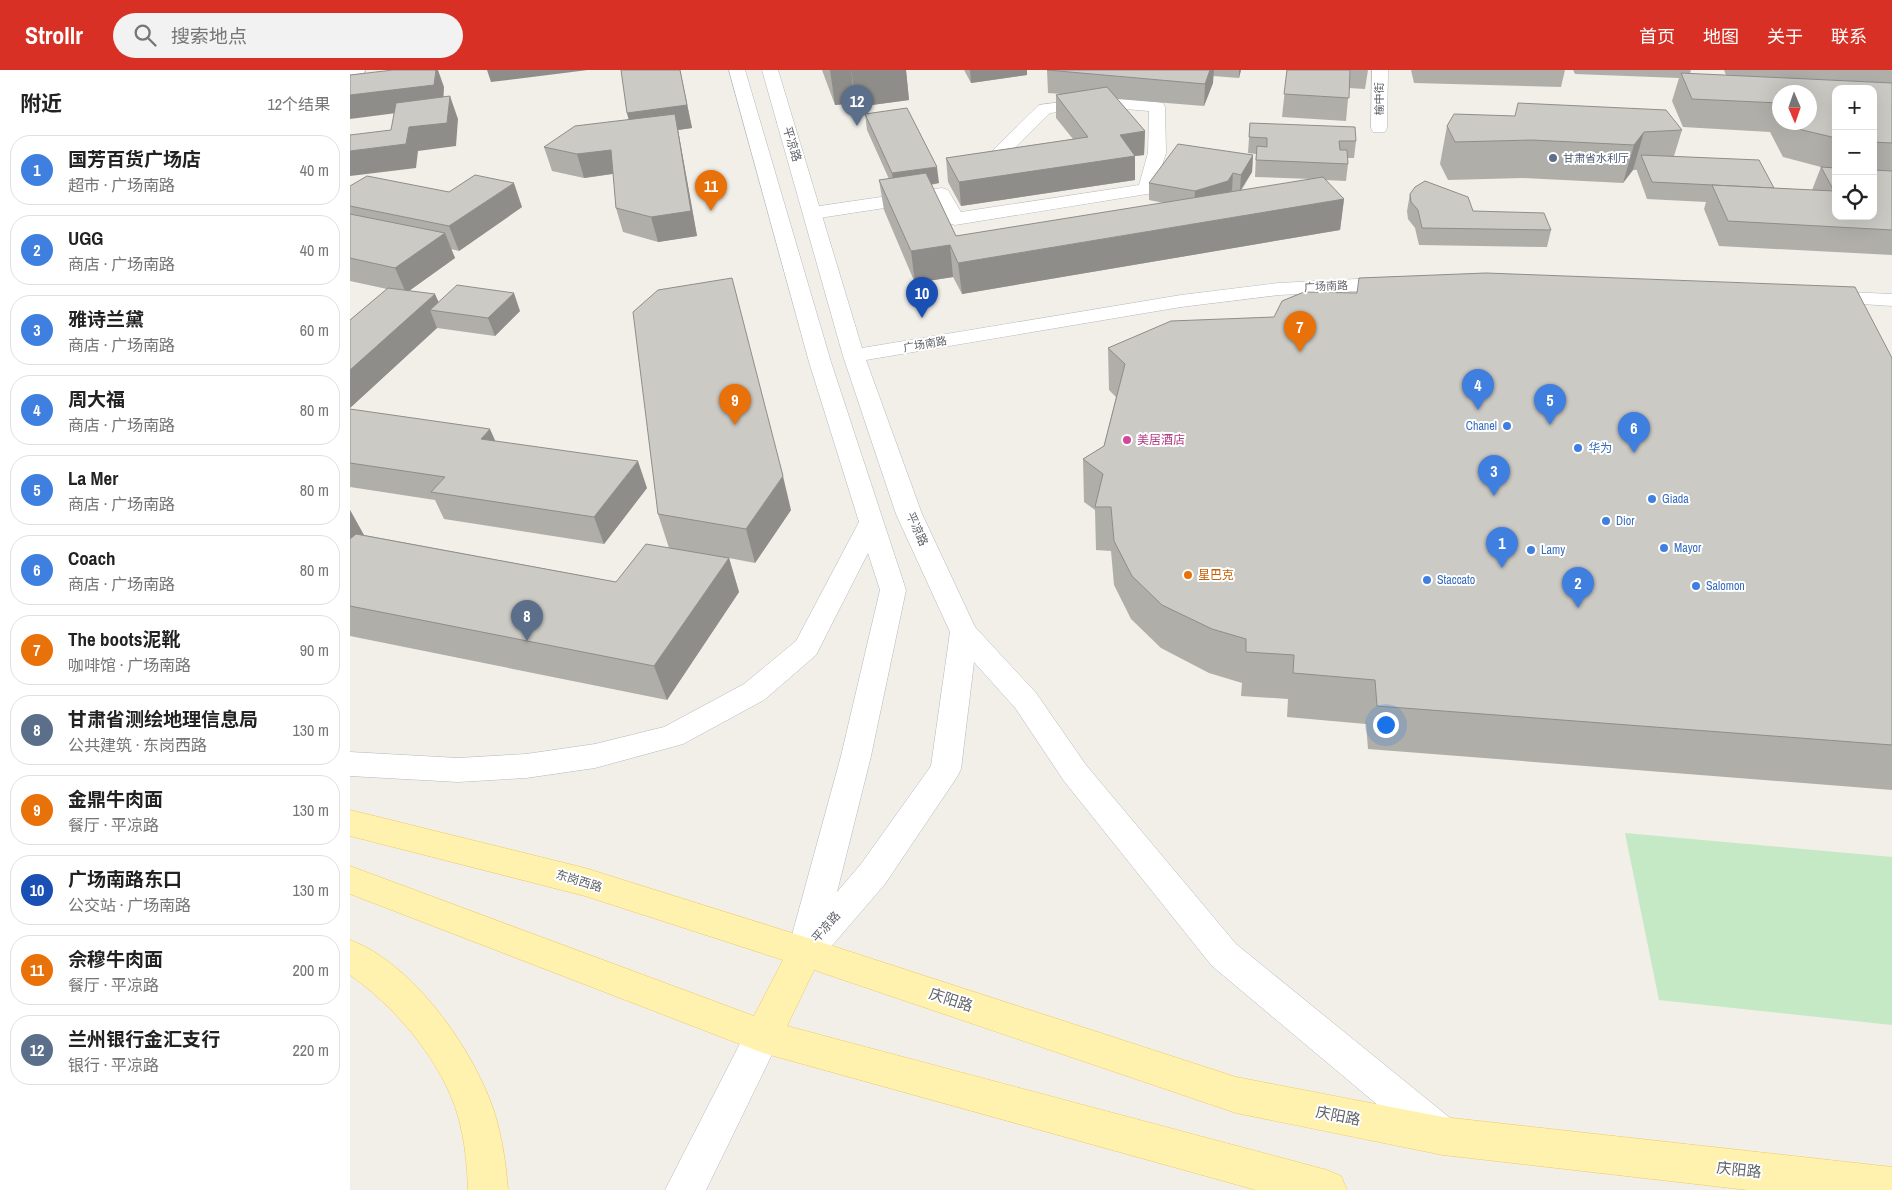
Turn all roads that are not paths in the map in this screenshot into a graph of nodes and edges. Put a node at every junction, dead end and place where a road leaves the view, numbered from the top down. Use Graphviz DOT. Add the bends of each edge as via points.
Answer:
graph roads {
  1 [pos="359,70"];
  2 [pos="737,70"];
  3 [pos="770,70"];
  4 [pos="1380,70"];
  5 [pos="350,71"];
  6 [pos="1379,128"];
  7 [pos="987,165"];
  8 [pos="813,213"];
  9 [pos="1413,283"];
  10 [pos="1803,296"];
  11 [pos="1892,300"];
  12 [pos="854,356"];
  13 [pos="871,523"];
  14 [pos="964,632"];
  15 [pos="354,763"];
  16 [pos="350,823"];
  17 [pos="350,880"];
  18 [pos="805,952"];
  19 [pos="350,955"];
  20 [pos="763,1036"];
  21 [pos="1443,1136"];
  22 [pos="1892,1187"];
  23 [pos="488,1190"];
  24 [pos="684,1190"];
  25 [pos="1327,1190"];
  1 -- 5 [label="lane"];
  2 -- 13 [label="street, 平凉路" via="820,362"];
  3 -- 8 [label="street, 平凉路"];
  4 -- 6 [label="street, 榆中街"];
  7 -- 8 [label="street" via="1045,109 1100,102 1157,107 1157,153 1147,189 955,219 942,194"];
  8 -- 12 [label="street, 平凉路"];
  9 -- 12 [label="street, 广场南路" via="1279,289 1190,300"];
  10 -- 11 [label="street"];
  12 -- 14 [label="street, 平凉路" via="909,514"];
  13 -- 15 [label="street" via="806,648 754,692 672,736 594,756 526,766 458,770"];
  13 -- 18 [label="street, 平凉路" via="893,590 856,756"];
  14 -- 18 [label="street, 平凉路" via="946,769 873,874"];
  14 -- 21 [label="street" via="1026,701 1075,773 1224,955"];
  16 -- 18 [label="main road, 东岗西路" via="554,873"];
  17 -- 20 [label="main road"];
  18 -- 20 [label="main road, 平凉路"];
  18 -- 21 [label="main road, 庆阳路" via="1236,1095"];
  19 -- 23 [label="main road" via="389,984 421,1020 450,1061 471,1100 482,1135"];
  20 -- 24 [label="street, 平凉路"];
  20 -- 25 [label="main road"];
  21 -- 22 [label="main road, 庆阳路"];
}
